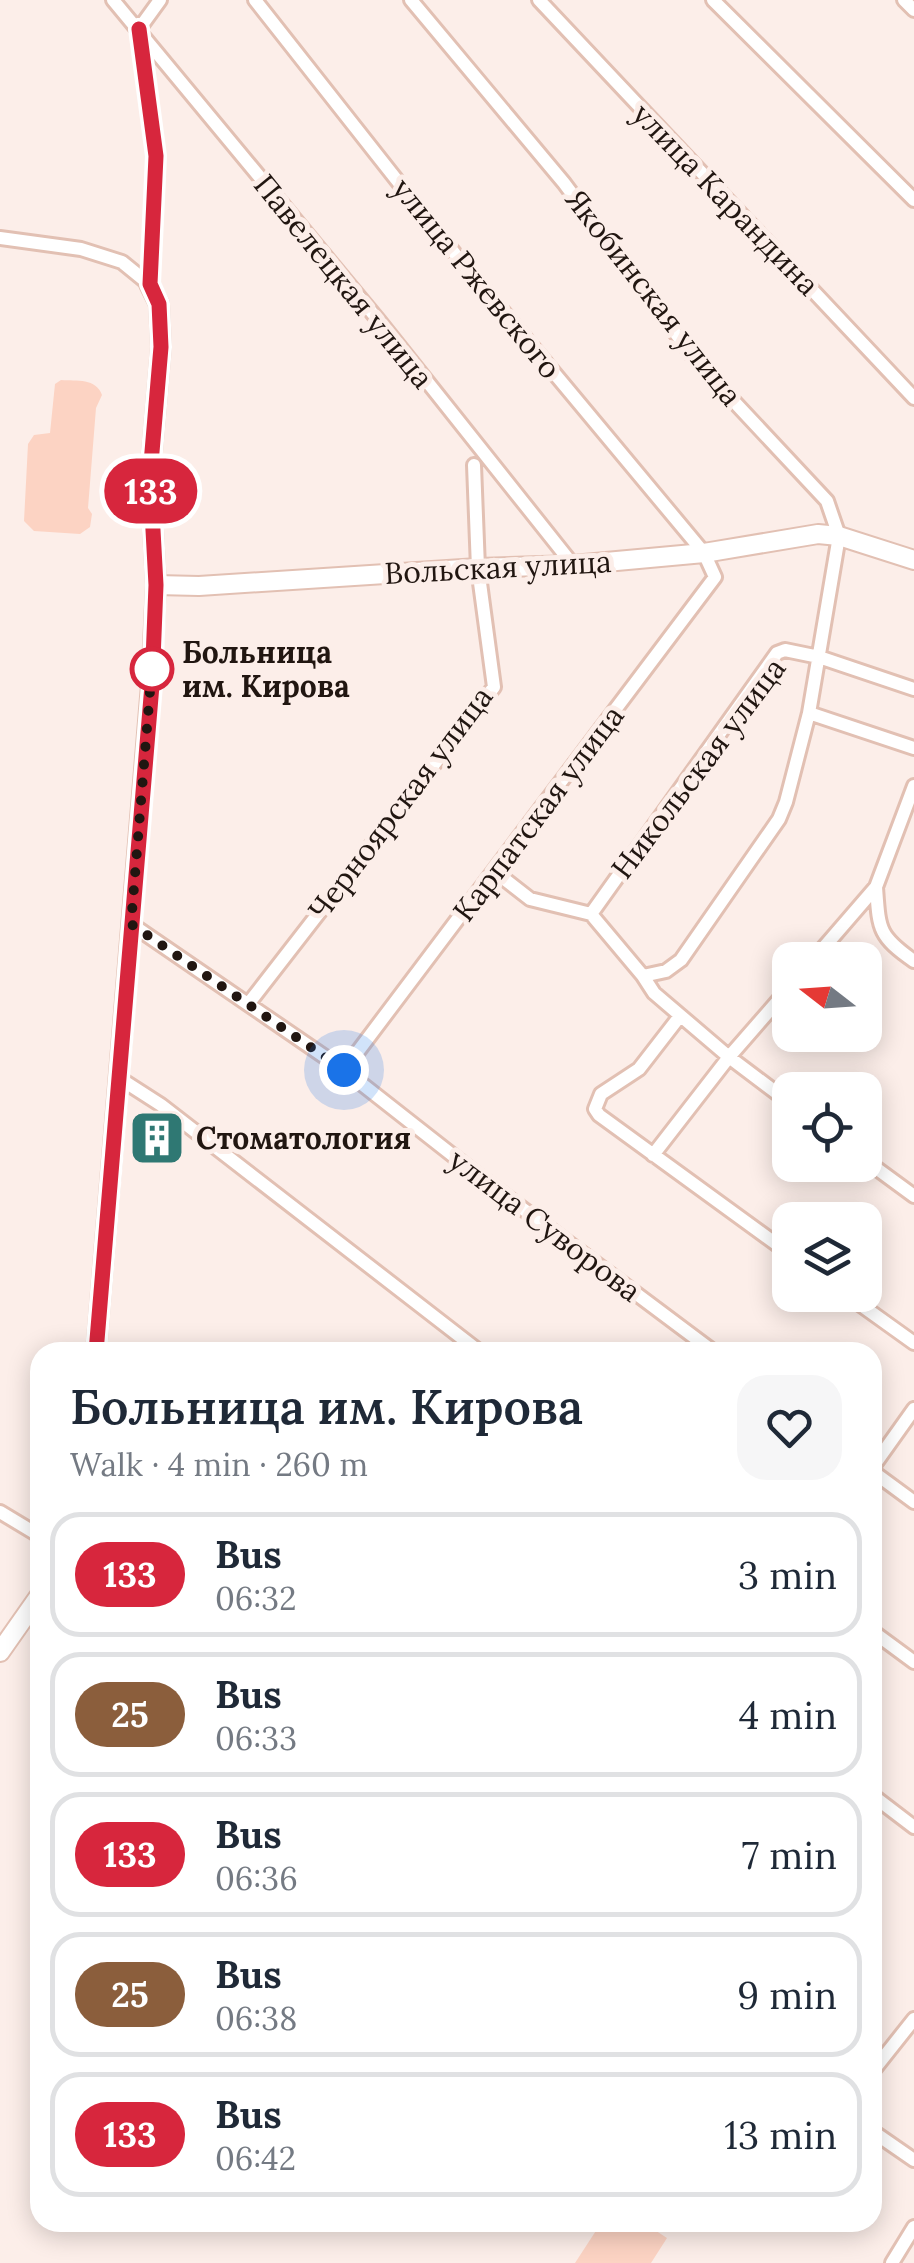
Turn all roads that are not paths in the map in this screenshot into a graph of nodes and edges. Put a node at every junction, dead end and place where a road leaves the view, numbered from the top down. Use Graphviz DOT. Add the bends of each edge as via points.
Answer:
graph roads {
  1 [pos="113,0"];
  2 [pos="160,0"];
  3 [pos="255,0"];
  4 [pos="411,0"];
  5 [pos="539,0"];
  6 [pos="713,0"];
  7 [pos="904,0"];
  8 [pos="914,10"];
  9 [pos="139,29"];
  10 [pos="914,200"];
  11 [pos="0,238"];
  12 [pos="150,284"];
  13 [pos="914,398"];
  14 [pos="474,465"];
  15 [pos="839,536"];
  16 [pos="704,553"];
  17 [pos="914,560"];
  18 [pos="573,565"];
  19 [pos="478,568"];
  20 [pos="156,585"];
  21 [pos="819,658"];
  22 [pos="914,689"];
  23 [pos="809,712"];
  24 [pos="914,748"];
  25 [pos="914,786"];
  26 [pos="494,871"];
  27 [pos="876,886"];
  28 [pos="591,914"];
  29 [pos="131,924"];
  30 [pos="828,942"];
  31 [pos="914,961"];
  32 [pos="643,976"];
  33 [pos="248,1003"];
  34 [pos="772,1007"];
  35 [pos="680,1016"];
  36 [pos="729,1057"];
  37 [pos="344,1070"];
  38 [pos="120,1078"];
  39 [pos="772,1089"];
  40 [pos="653,1155"];
  41 [pos="882,1172"];
  42 [pos="914,1196"];
  43 [pos="772,1241"];
  44 [pos="871,1312"];
  45 [pos="97,1342"];
  46 [pos="467,1342"];
  47 [pos="701,1342"];
  48 [pos="914,1343"];
  49 [pos="914,1409"];
  50 [pos="882,1455"];
  51 [pos="882,1478"];
  52 [pos="914,1502"];
  53 [pos="0,1512"];
  54 [pos="30,1530"];
  55 [pos="30,1609"];
  56 [pos="882,1638"];
  57 [pos="0,1652"];
  58 [pos="914,1662"];
  59 [pos="882,1802"];
  60 [pos="914,1826"];
  61 [pos="914,2018"];
  62 [pos="882,2059"];
  63 [pos="882,2138"];
  64 [pos="914,2160"];
  65 [pos="914,2227"];
  66 [pos="892,2263"];
  1 -- 9 [label="street, Павелецкая улица"];
  2 -- 9 [label="street"];
  3 -- 16 [label="street, улица Ржевского"];
  4 -- 15 [label="street, Якобинская улица" via="564,183 696,362 827,501"];
  5 -- 13 [label="street, улица Карандина"];
  6 -- 10 [label="street"];
  7 -- 8 [label="street"];
  9 -- 12 [label="street" via="156,156"];
  9 -- 18 [label="street, Павелецкая улица"];
  11 -- 12 [label="street" via="122,262"];
  12 -- 20 [label="street" via="159,304 161,347 150,475"];
  14 -- 19 [label="street, Черноярская улица"];
  15 -- 16 [label="street, Вольская улица"];
  15 -- 17 [label="street"];
  15 -- 21 [label="street"];
  16 -- 18 [label="street, Вольская улица"];
  16 -- 26 [label="street, Карпатская улица" via="714,577"];
  18 -- 19 [label="street, Вольская улица"];
  19 -- 20 [label="street, Вольская улица"];
  19 -- 33 [label="street, Черноярская улица" via="494,687"];
  20 -- 29 [label="street"];
  21 -- 22 [label="street"];
  21 -- 23 [label="street"];
  21 -- 28 [label="street, Никольская улица" via="777,653"];
  23 -- 24 [label="street"];
  23 -- 32 [label="street" via="772,833 681,960"];
  25 -- 27 [label="street"];
  26 -- 28 [label="street" via="530,899"];
  26 -- 37 [label="street, Карпатская улица"];
  27 -- 30 [label="street"];
  27 -- 31 [label="street" via="884,936"];
  28 -- 32 [label="street"];
  29 -- 33 [label="street, улица Суворова"];
  29 -- 38 [label="street"];
  32 -- 35 [label="street"];
  33 -- 37 [label="street, улица Суворова"];
  34 -- 36 [label="street"];
  35 -- 36 [label="street"];
  35 -- 40 [label="street" via="639,1069 601,1094 596,1109"];
  36 -- 39 [label="street"];
  36 -- 40 [label="street"];
  37 -- 47 [label="street, улица Суворова"];
  38 -- 45 [label="street"];
  38 -- 46 [label="street"];
  40 -- 43 [label="street"];
  41 -- 42 [label="street"];
  44 -- 48 [label="street"];
  49 -- 50 [label="street"];
  51 -- 52 [label="street"];
  53 -- 54 [label="street"];
  55 -- 57 [label="street"];
  56 -- 58 [label="street"];
  59 -- 60 [label="street"];
  61 -- 62 [label="street"];
  63 -- 64 [label="street"];
  65 -- 66 [label="street"];
}
